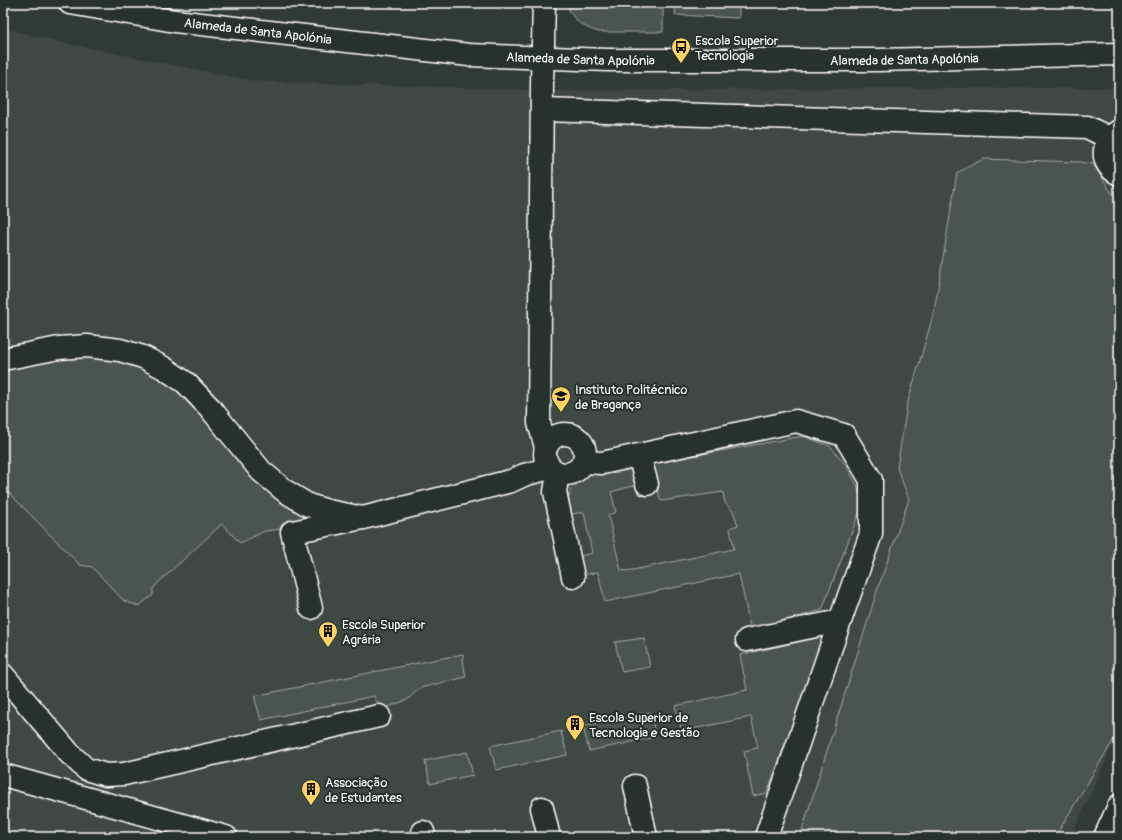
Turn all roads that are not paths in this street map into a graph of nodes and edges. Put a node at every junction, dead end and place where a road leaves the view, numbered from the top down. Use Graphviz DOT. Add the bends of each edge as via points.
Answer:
graph roads {
  1 [pos="70,3"];
  2 [pos="544,3"];
  3 [pos="1119,54"];
  4 [pos="544,58"];
  5 [pos="543,110"];
  6 [pos="1113,136"];
  7 [pos="1119,174"];
  8 [pos="3,359"];
  9 [pos="639,456"];
  10 [pos="583,462"];
  11 [pos="551,463"];
  12 [pos="647,484"];
  13 [pos="328,511"];
  14 [pos="363,518"];
  15 [pos="292,532"];
  16 [pos="573,577"];
  17 [pos="311,608"];
  18 [pos="840,621"];
  19 [pos="747,640"];
  20 [pos="3,675"];
  21 [pos="379,716"];
  22 [pos="3,775"];
  23 [pos="635,786"];
  24 [pos="1119,806"];
  25 [pos="542,808"];
  26 [pos="226,837"];
  27 [pos="549,837"];
  28 [pos="646,837"];
  29 [pos="766,837"];
  30 [pos="1105,837"];
  1 -- 4 [label="street, Alameda de Santa Apolónia" via="175,21 302,36 469,55"];
  2 -- 4 [label="street"];
  3 -- 4 [label="street, Alameda de Santa Apolónia" via="878,60"];
  4 -- 5 [label="street"];
  5 -- 6 [label="street" via="1087,127 1109,138"];
  5 -- 11 [label="street" via="539,422"];
  6 -- 7 [label="street" via="1105,147 1105,155 1107,163"];
  8 -- 13 [label="street" via="59,348 87,346 120,350 143,357 186,383 210,408 261,471 285,492 308,505"];
  9 -- 10 [label="street" via="602,463"];
  9 -- 12 [label="street"];
  9 -- 18 [label="street" via="796,421 844,435 871,480 871,534"];
  10 -- 11 [label="street" via="570,474 563,474"];
  10 -- 11 [label="street" via="584,450 578,439 560,435 550,442"];
  11 -- 14 [label="street" via="511,481"];
  11 -- 16 [label="street" via="555,492 567,535"];
  13 -- 14 [label="street"];
  13 -- 15 [label="street"];
  14 -- 15 [label="street"];
  15 -- 17 [label="street"];
  18 -- 19 [label="street"];
  18 -- 29 [label="street"];
  20 -- 21 [label="street" via="70,754 86,769 106,775 124,774"];
  22 -- 26 [label="street"];
  23 -- 28 [label="street"];
  24 -- 30 [label="street"];
  25 -- 27 [label="street"];
}
